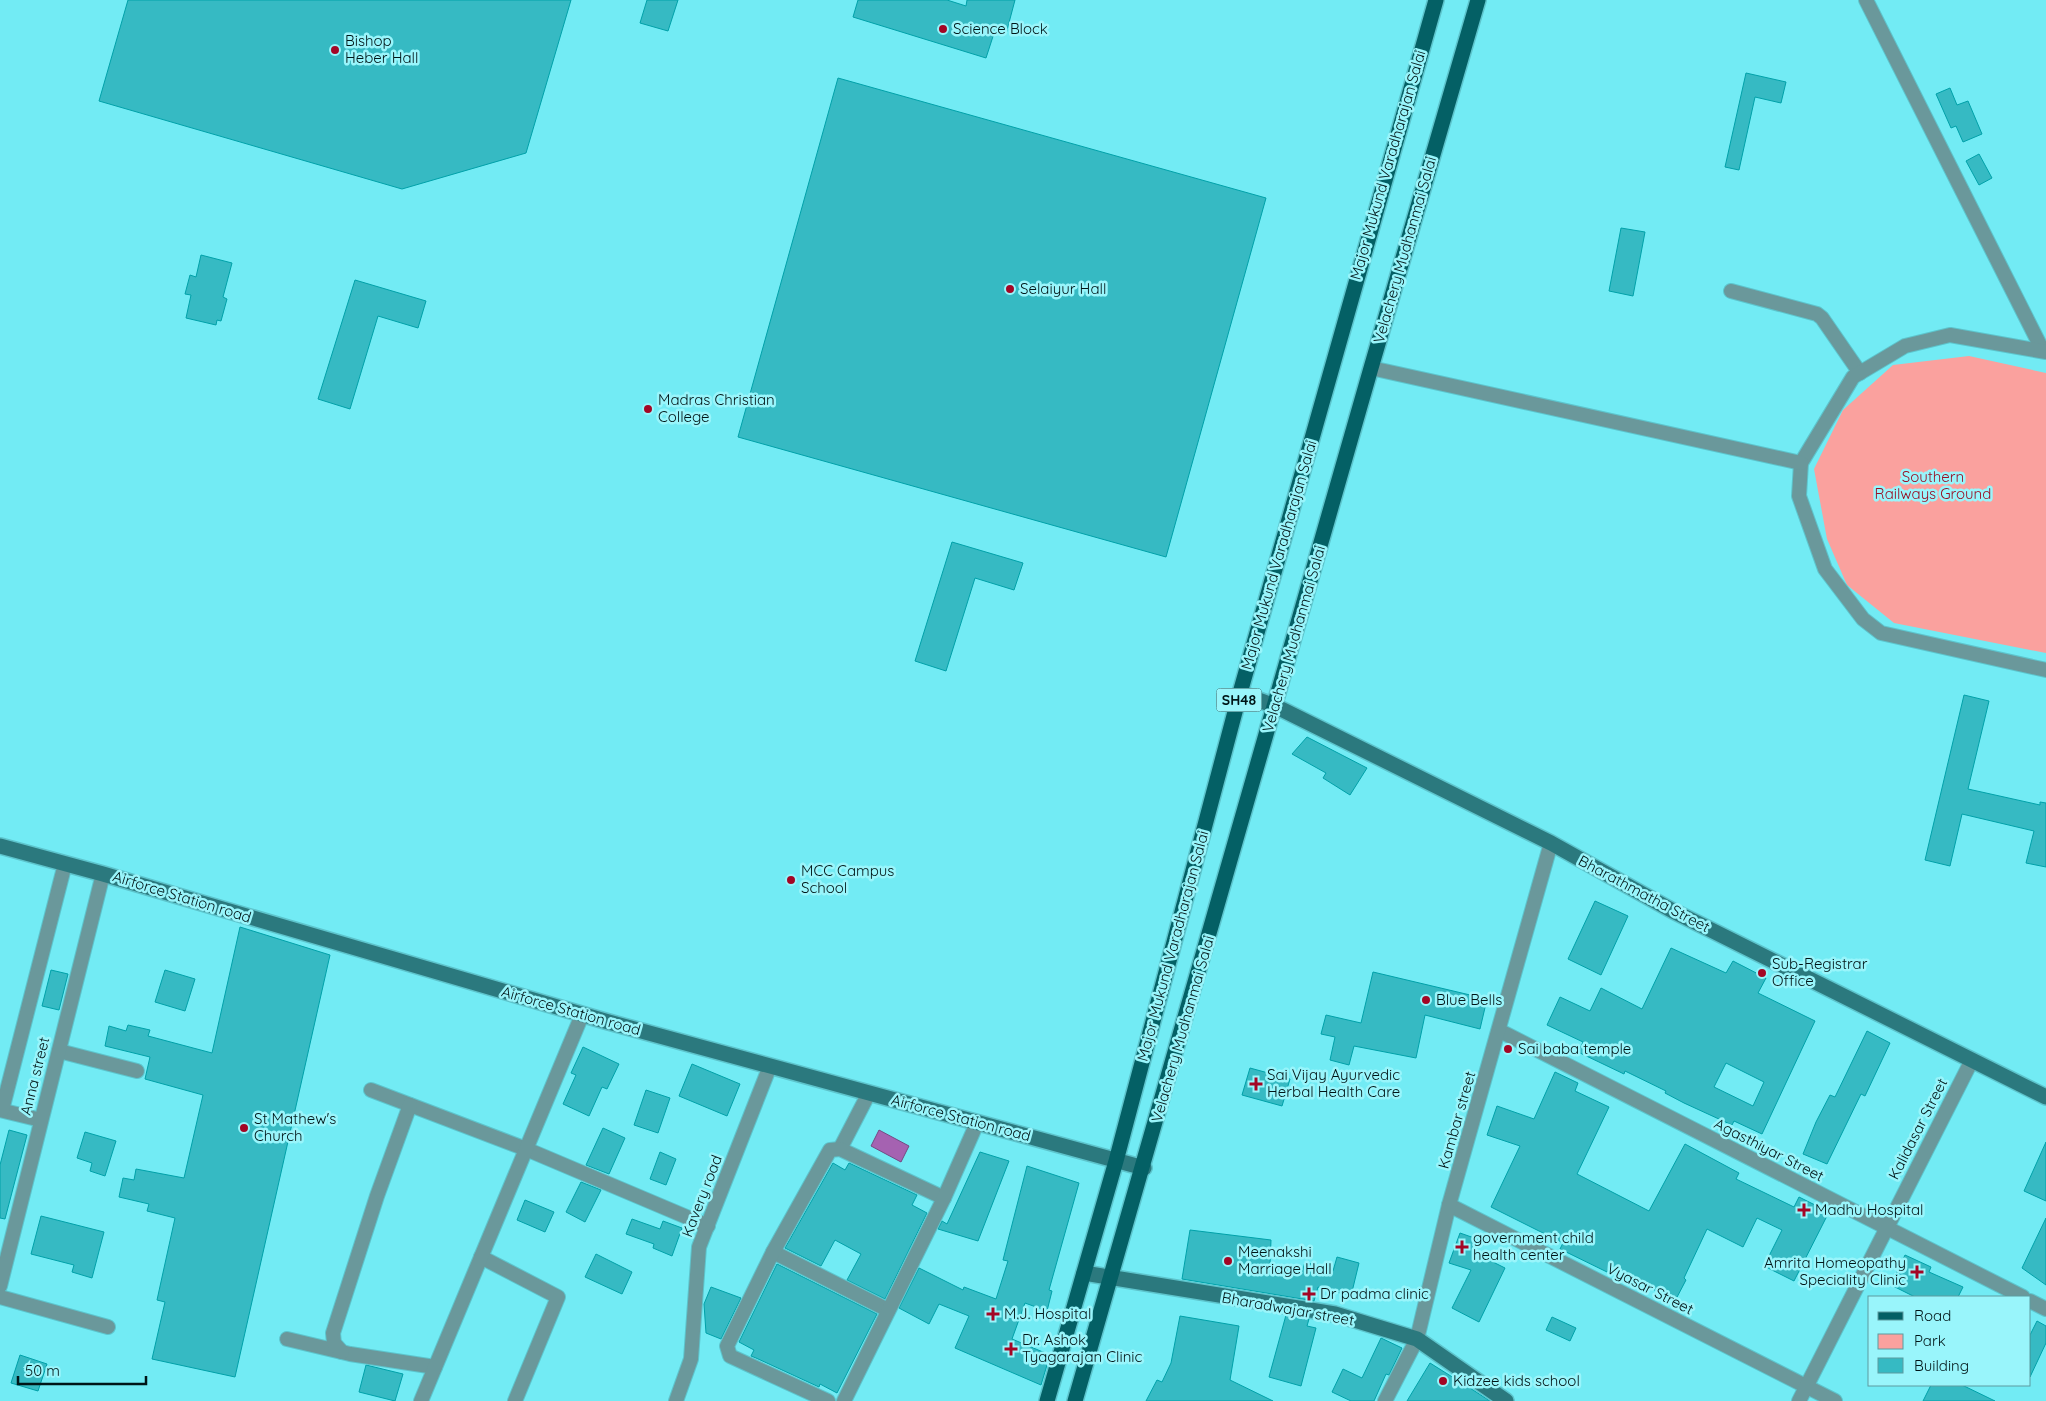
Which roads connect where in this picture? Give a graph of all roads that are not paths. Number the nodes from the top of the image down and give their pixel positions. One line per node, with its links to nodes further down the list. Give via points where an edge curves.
1 (1436, 0): 10 (main road, Major Mukund Varadharajan Salai / SH48)
2 (1478, 0): 6 (main road, Velachery Mudhanmai Salai / SH48)
3 (1866, 0): 5 (street)
4 (1731, 291): 7 (street, via 1816,314)
5 (2045, 351): 7 (street, via 1950,335 1905,346)
6 (1371, 368): 8 (street); 11 (main road, Velachery Mudhanmai Salai / SH48)
7 (1860, 373): 8 (street, via 1854,377)
8 (1802, 463): 9 (street, via 1799,496 1825,569 1863,619 1881,633)
9 (2046, 670)
10 (1240, 693): 11 (street, Bharathmatha Street); 31 (main road, Major Mukund Varadharajan Salai / SH48)
11 (1275, 706): 12 (street, Bharathmatha Street); 32 (main road, Velachery Mudhanmai Salai / SH48)
12 (1551, 843): 17 (street, Kambar street); 19 (street, Bharathmatha Street, via 1673,911)
13 (0, 846): 14 (street, Airforce Station road)
14 (65, 864): 15 (street, Airforce Station road); 26 (street)
15 (103, 874): 16 (street, Airforce Station road); 18 (street, Anna street)
16 (582, 1015): 20 (street, Airforce Station road); 29 (street)
17 (1500, 1031): 34 (street, Kambar street); 36 (street, Agasthiyar Street)
18 (58, 1051): 21 (street); 27 (street, Anna street)
19 (1972, 1060): 24 (street, Bharathmatha Street); 36 (street, Kalidasar Street)
20 (770, 1066): 23 (street, Airforce Station road); 35 (street, Kavery road)
21 (137, 1071)
22 (371, 1090): 25 (street)
23 (869, 1093): 28 (street, Airforce Station road); 30 (street)
24 (2046, 1097)
25 (410, 1105): 29 (street); 50 (street, via 333,1333 334,1343)
26 (1, 1110): 27 (street)
27 (41, 1120): 41 (street, Anna street)
28 (977, 1123): 31 (street, Airforce Station road); 33 (street)
29 (526, 1149): 35 (street); 38 (street)
30 (840, 1149): 33 (street); 37 (street, via 830,1150)
31 (1116, 1160): 32 (street, Airforce Station road); 39 (main road, Major Mukund Varadharajan Salai / SH48)
32 (1144, 1168): 40 (main road, Velachery Mudhanmai Salai / SH48)
33 (944, 1198): 46 (street)
34 (1449, 1205): 49 (street, Kambar street); 52 (street, Vyasar Street)
35 (708, 1226): 55 (street, Kavery road, via 699,1246 691,1360)
36 (1886, 1228): 42 (street, Agasthiyar Street); 52 (street, Kalidasar Street)
37 (773, 1252): 46 (street); 56 (street, via 727,1346 730,1356)
38 (481, 1257): 51 (street); 54 (street, via 558,1297)
39 (1084, 1273): 40 (street, Bharadwajar street); 58 (main road, Major Mukund Varadharajan Salai / SH48)
40 (1111, 1279): 49 (street, Bharadwajar street, via 1335,1314); 59 (main road, SH48)
41 (0, 1286)
42 (2021, 1296)
43 (0, 1298): 47 (street)
44 (2031, 1302): 45 (street)
45 (2046, 1309)
46 (888, 1310): 57 (street)
47 (108, 1327)
48 (288, 1338): 50 (street)
49 (1417, 1339): 60 (street, Kambar street); 61 (street, Bharadwajar street)
50 (342, 1352): 51 (street)
51 (435, 1367): 53 (street)
52 (1806, 1387): 62 (street, Kalidasar Street); 63 (street, Vyasar Street)
53 (421, 1401)
54 (515, 1401)
55 (676, 1401)
56 (828, 1401)
57 (844, 1401)
58 (1047, 1401)
59 (1076, 1401)
60 (1385, 1401)
61 (1506, 1401)
62 (1798, 1401)
63 (1835, 1401)

